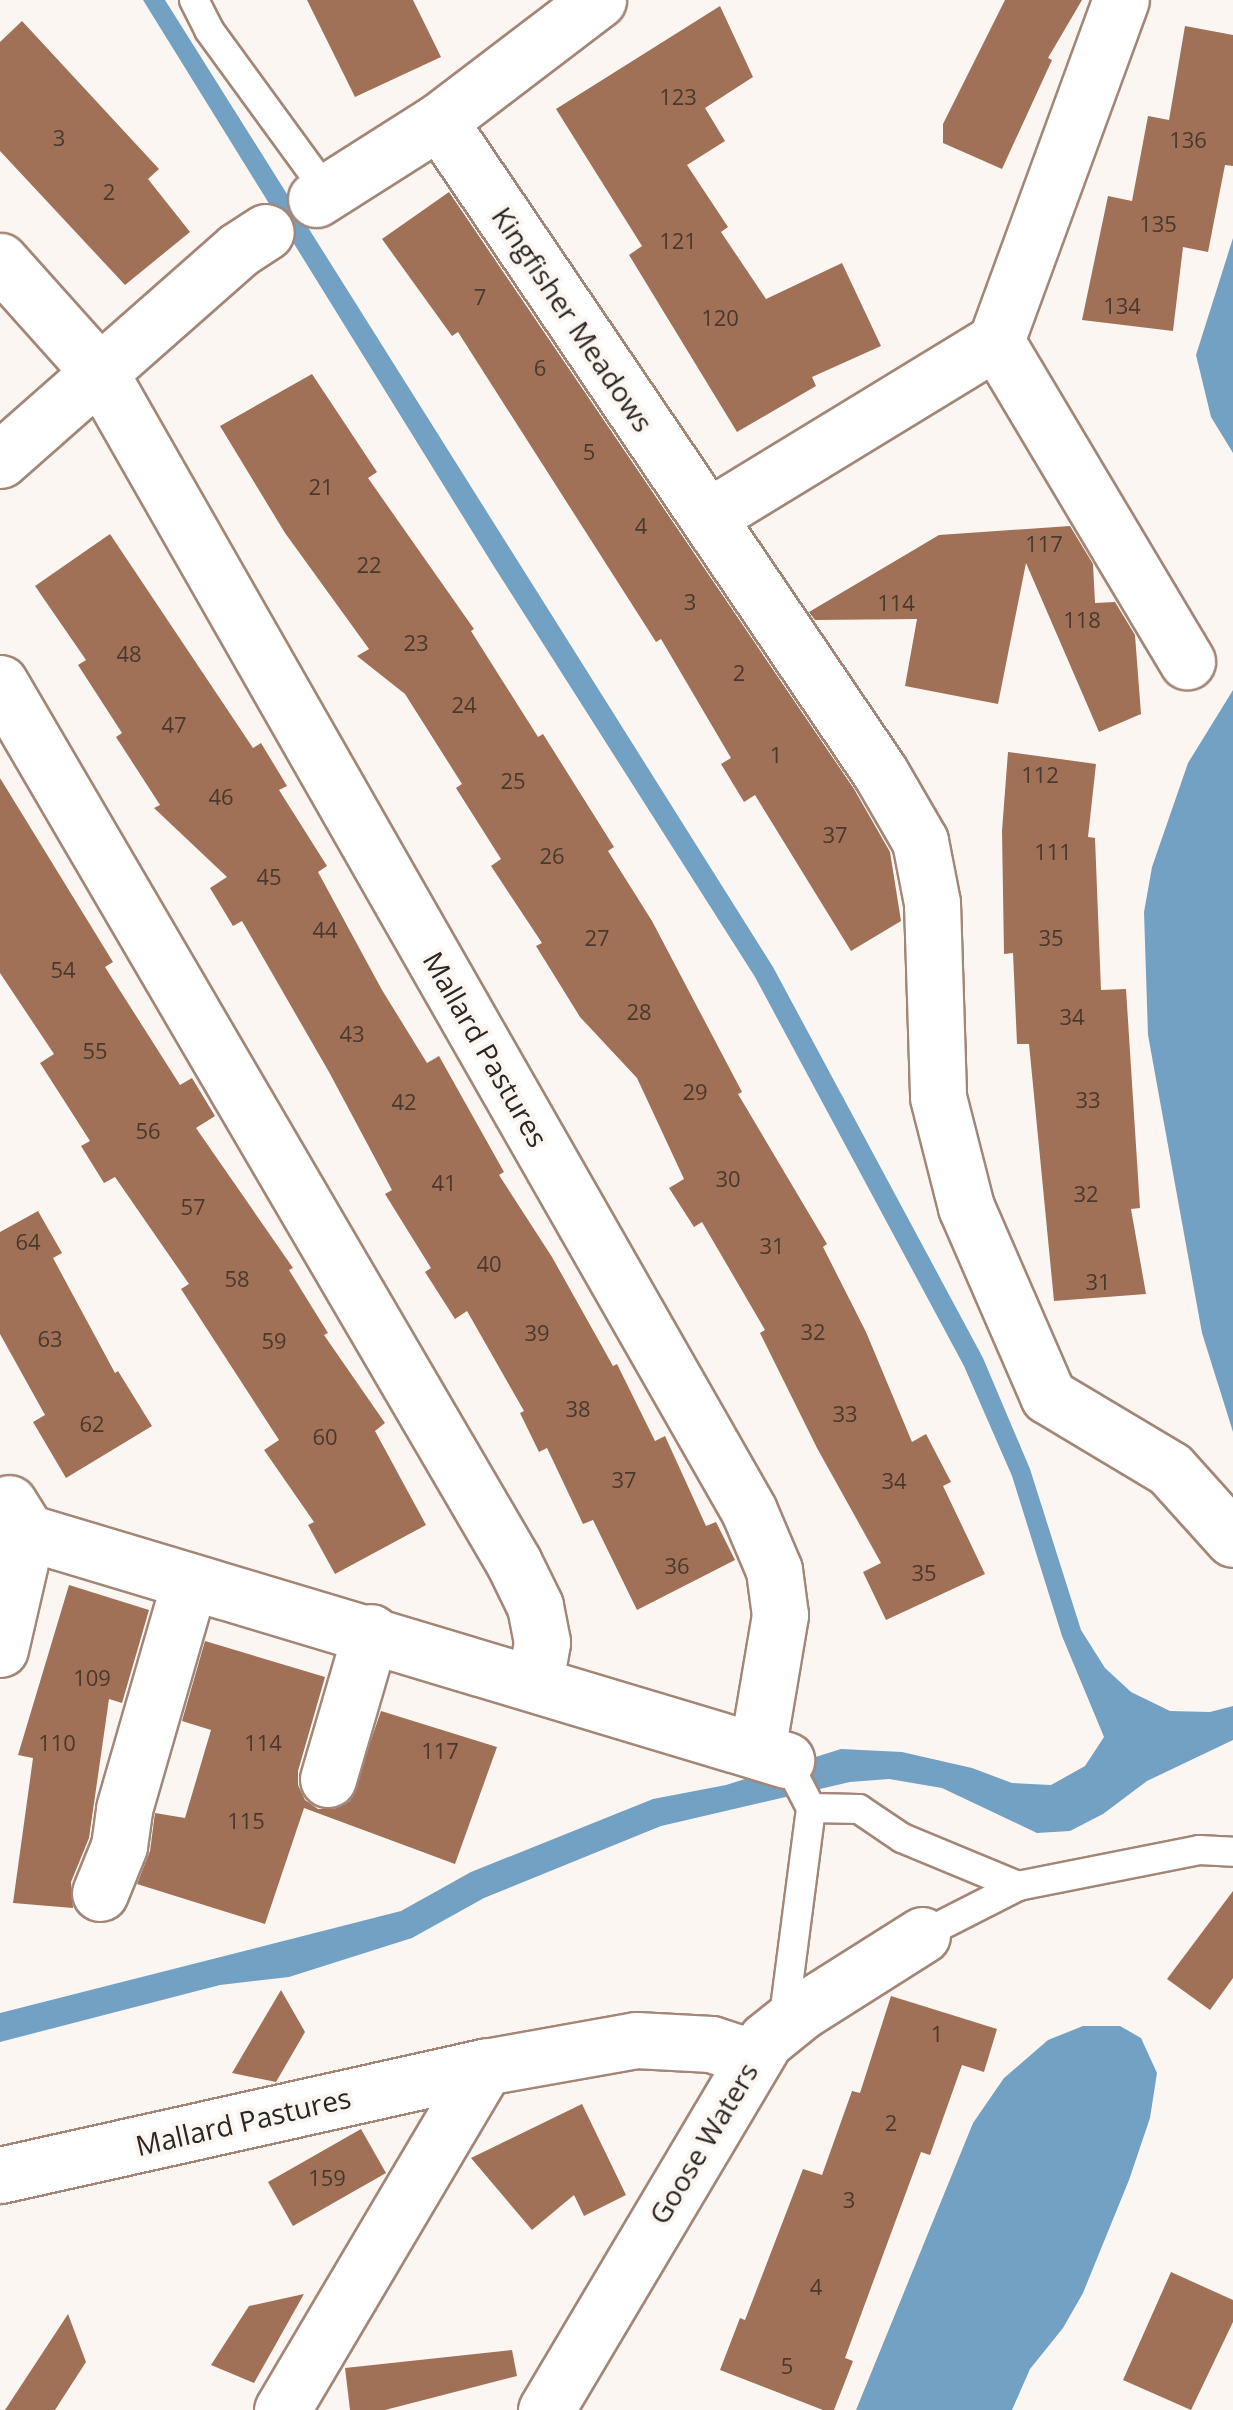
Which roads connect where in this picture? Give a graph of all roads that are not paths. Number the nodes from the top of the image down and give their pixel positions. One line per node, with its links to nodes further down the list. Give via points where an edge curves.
1 (194, 0): 6 (lane)
2 (598, 0): 4 (street)
3 (1121, 0): 8 (street)
4 (547, 18): 5 (street)
5 (439, 122): 6 (street); 11 (street, Kingfisher Meadows)
6 (299, 211): 9 (street, via 238,250)
7 (0, 260): 9 (street, Mallard Pastures)
8 (996, 341): 11 (street); 12 (street)
9 (100, 372): 10 (street); 21 (street, Mallard Pastures, via 749,1512 774,1570)
10 (0, 460)
11 (708, 517): 15 (street, Kingfisher Meadows, via 920,842 932,902 938,1097 966,1208 1048,1396 1170,1469)
12 (1187, 661)
13 (0, 683): 19 (street, via 514,1563 536,1606 542,1642)
14 (9, 1514): 16 (street); 18 (street)
15 (1233, 1539)
16 (190, 1581): 17 (street); 24 (street)
17 (370, 1632): 19 (street); 20 (street)
18 (0, 1649)
19 (536, 1683): 21 (street)
20 (328, 1779)
21 (790, 1780): 23 (lane, via 858,1809 902,1838); 26 (lane, via 788,1952)
22 (1233, 1852): 23 (lane, via 1199,1850)
23 (1018, 1886): 25 (lane)
24 (100, 1893)
25 (922, 1935): 26 (street, Goose Waters)
26 (768, 2042): 27 (street, Mallard Pastures, via 636,2040); 30 (street, Goose Waters)
27 (486, 2067): 28 (street, Mallard Pastures); 29 (street)
28 (0, 2175)
29 (282, 2410)
30 (546, 2410)

